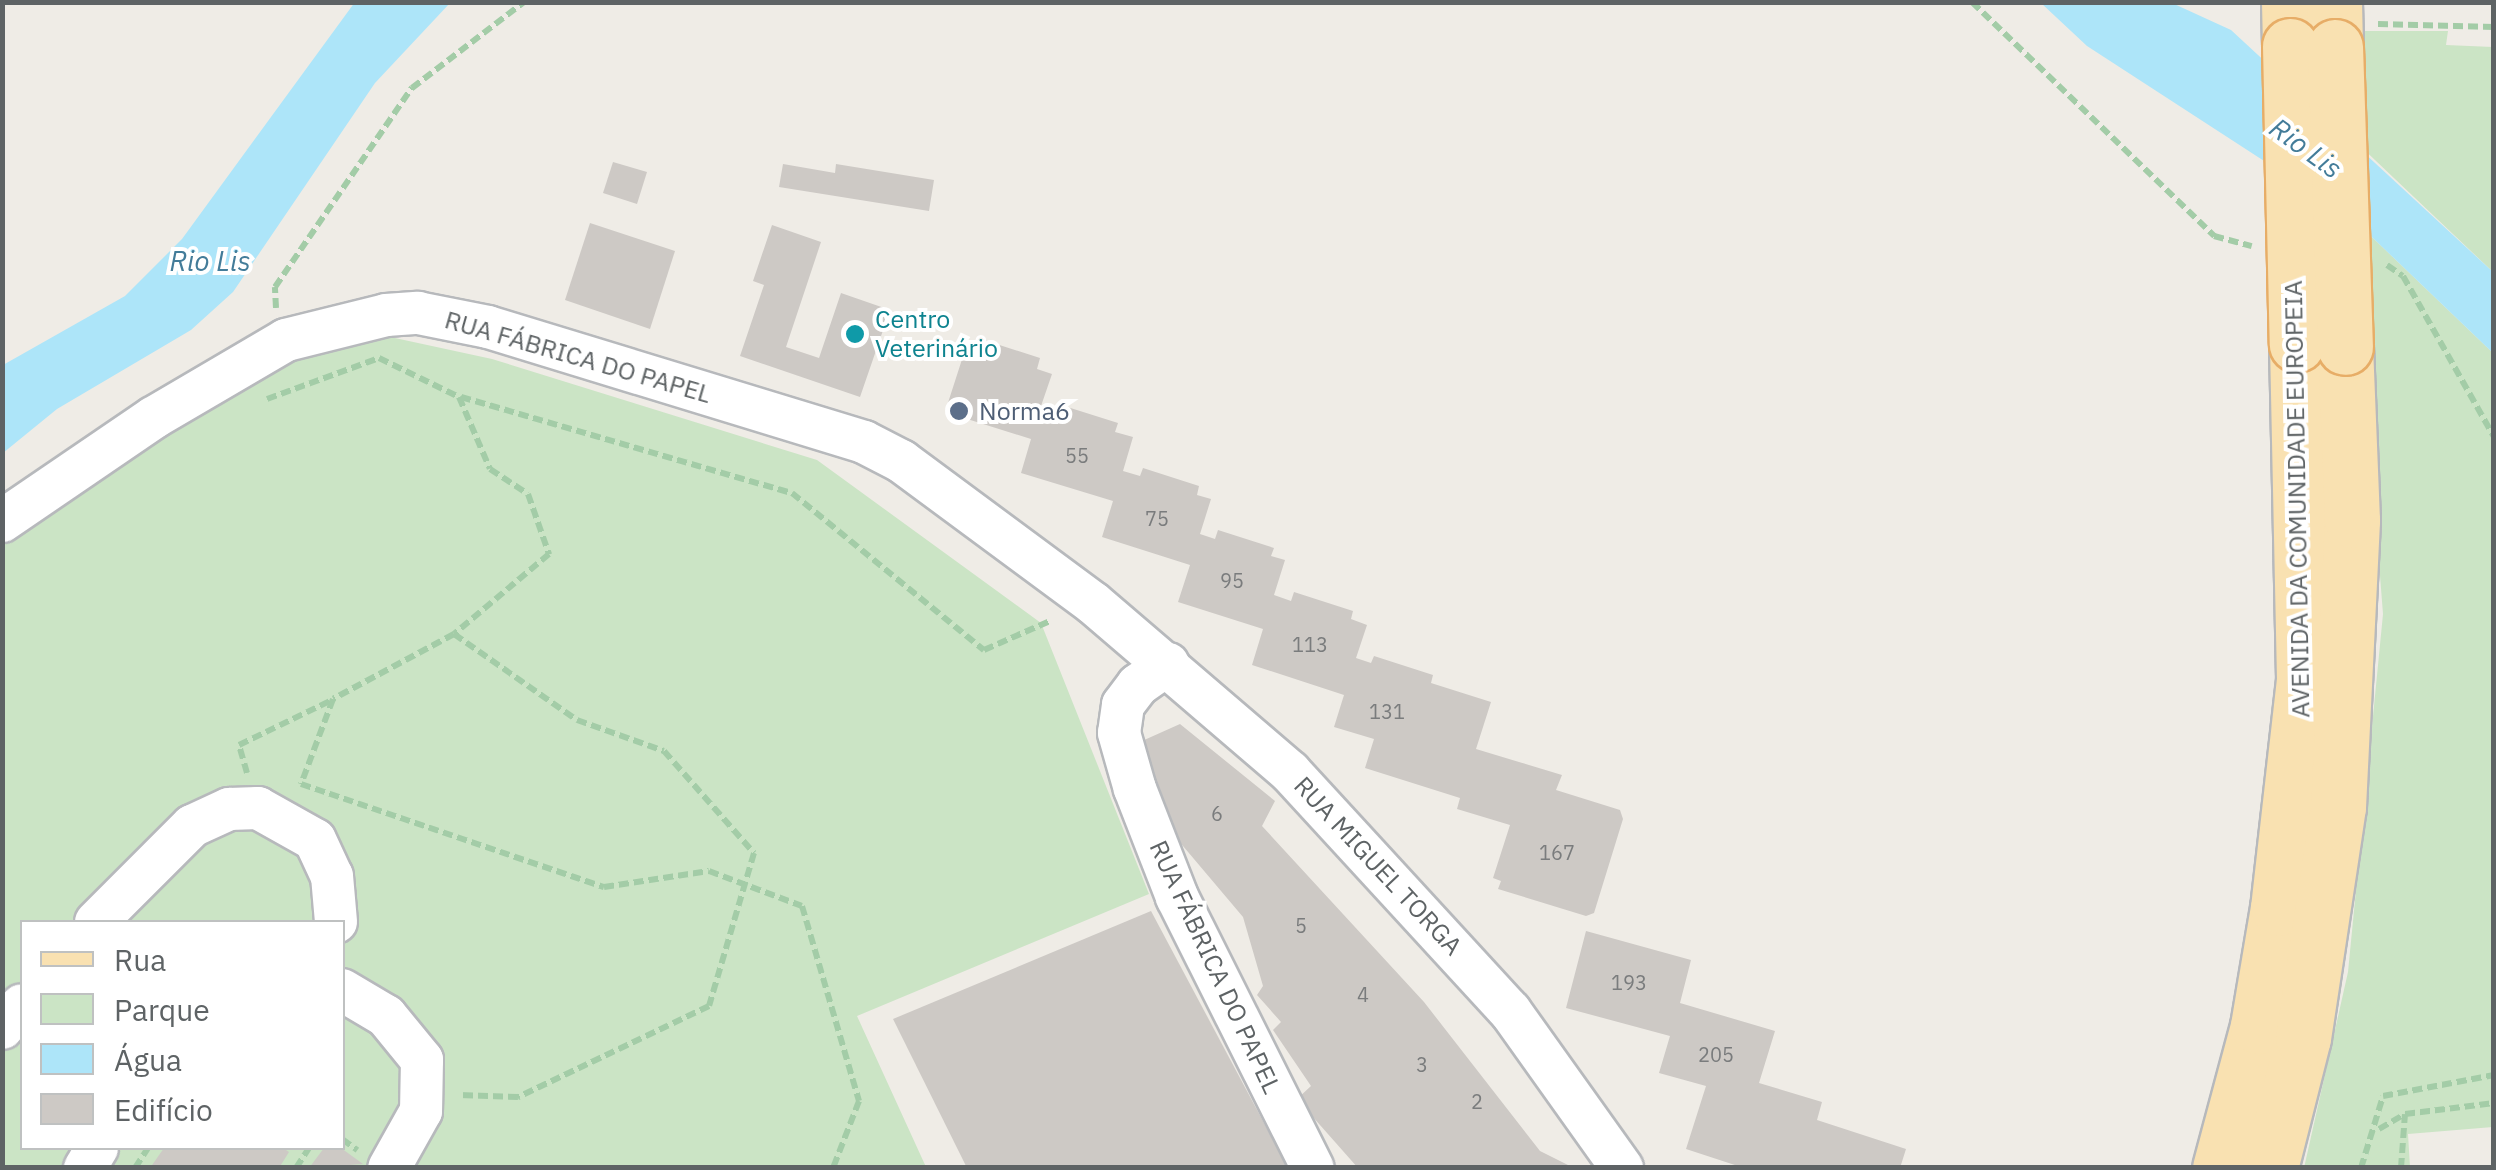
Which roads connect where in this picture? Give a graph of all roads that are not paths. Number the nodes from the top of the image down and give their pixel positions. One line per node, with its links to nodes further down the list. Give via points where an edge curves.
1 (2324, 24): 2 (main road, AVENIDA DA COMUNIDADE EUROPEIA, bridge)
2 (2321, 345): 14 (main road, AVENIDA DA COMUNIDADE EUROPEIA, via 2300,717 2258,1026); 15 (main road, AVENIDA DA COMUNIDADE EUROPEIA, via 2352,520 2338,807 2304,1038)
3 (2, 521): 4 (street, RUA FÁBRICA DO PAPEL, via 153,418 286,340 356,318 418,314 488,327 864,442)
4 (1093, 602): 5 (street, RUA MIGUEL TORGA)
5 (1168, 664): 12 (street, RUA FÁBRICA DO PAPEL, via 1123,705 1119,733 1134,789 1176,897); 13 (street, RUA MIGUEL TORGA, via 1290,772 1376,862 1510,1011)
6 (98, 920): 7 (street, via 192,826 230,809 299,805 332,876)
7 (336, 920)
8 (345, 992): 11 (street, via 386,1016 422,1060 425,1093)
9 (20, 1008): 10 (street)
10 (2, 1028)
11 (390, 1168)
12 (1313, 1168)
13 (1622, 1168)
14 (2220, 1168)
15 (2270, 1168)

